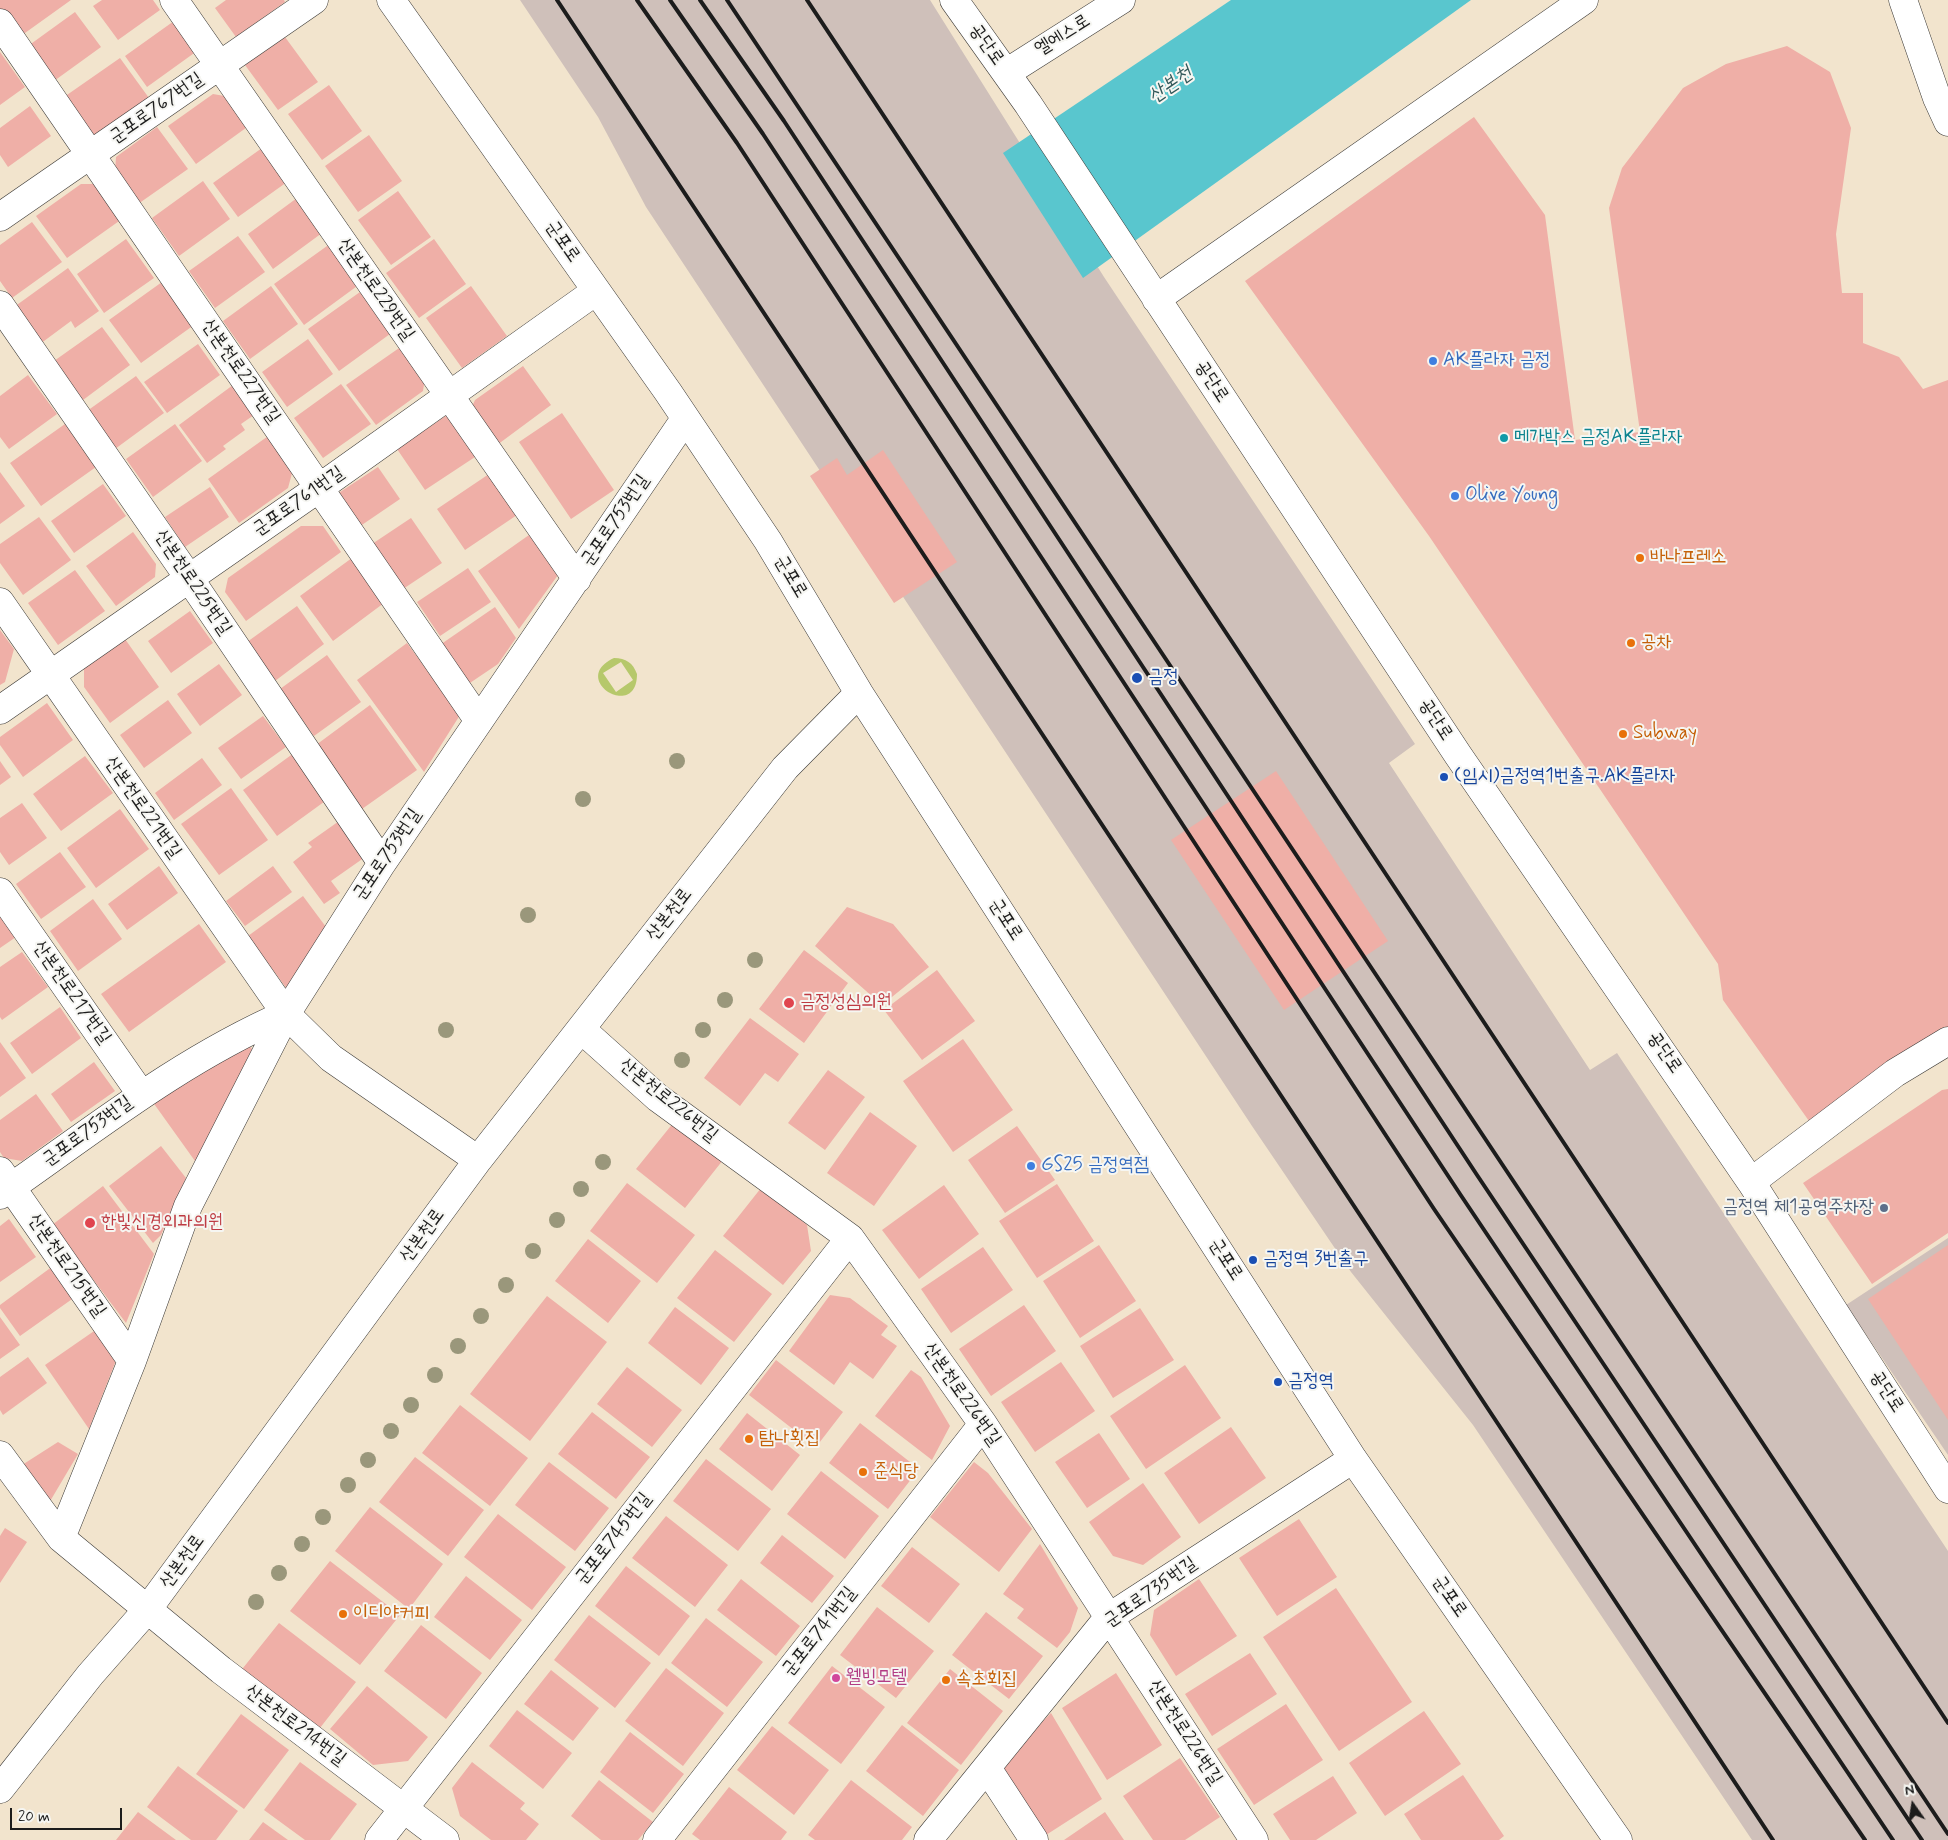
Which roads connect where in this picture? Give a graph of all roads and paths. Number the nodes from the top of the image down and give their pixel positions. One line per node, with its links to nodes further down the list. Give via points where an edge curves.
1 (174, 0): 9 (street, 산본천로229번길)
2 (314, 0): 9 (street, 군포로767번길)
3 (391, 0): 14 (street, 군포로)
4 (954, 0): 10 (street, 공단로)
5 (1121, 0): 10 (street, 엘에스로)
6 (1584, 0): 15 (street)
7 (1903, 0): 11 (street)
8 (0, 23): 12 (street, 산본천로227번길)
9 (219, 66): 12 (street, 군포로767번길); 17 (street, 산본천로229번길)
10 (1006, 73): 15 (street, 공단로)
11 (1948, 122)
12 (90, 155): 13 (street, 군포로767번길); 19 (street, 산본천로227번길)
13 (0, 218)
14 (596, 291): 17 (street, 군포로761번길); 18 (street, 군포로)
15 (1156, 299): 34 (street, 공단로, via 1458,755)
16 (0, 305): 20 (street, 산본천로225번길)
17 (449, 395): 19 (street, 군포로761번길); 21 (street, 산본천로229번길)
18 (686, 419): 21 (street, 군포로753번길); 24 (street, 군포로, via 768,541)
19 (319, 488): 20 (street, 군포로761번길); 26 (street, 산본천로227번길)
20 (189, 578): 23 (street, 군포로761번길); 27 (street, 산본천로225번길)
21 (577, 579): 26 (street, 군포로753번길)
22 (0, 602): 23 (street, 산본천로221번길)
23 (49, 675): 25 (street, 군포로761번길); 29 (street, 산본천로221번길)
24 (858, 693): 30 (street, 산본천로, via 785,768); 40 (street, 군포로)
25 (0, 710)
26 (479, 721): 27 (street, 군포로753번길)
27 (382, 863): 29 (street, 군포로753번길)
28 (0, 892): 32 (street, 산본천로217번길)
29 (286, 1014): 32 (street, 군포로753번길, via 238,1035); 33 (street, 산본천로221번길, via 331,1058); 37 (street, via 188,1206)
30 (581, 1029): 33 (street, 산본천로); 36 (street, 산본천로226번길, via 658,1098)
31 (1948, 1040): 34 (street, via 1895,1073)
32 (141, 1094): 35 (street, 군포로753번길)
33 (478, 1160): 43 (street, 산본천로)
34 (1751, 1182): 41 (street, 공단로)
35 (4, 1185): 37 (street, 산본천로215번길)
36 (850, 1238): 38 (street, 산본천로226번길); 47 (street, 군포로745번길)
37 (132, 1360): 42 (street)
38 (983, 1424): 44 (street, 산본천로226번길); 50 (street, 군포로741번길)
39 (0, 1455): 42 (street, 산본천로214번길)
40 (1354, 1459): 44 (street, 군포로735번길); 54 (street, 군포로)
41 (1948, 1489)
42 (61, 1538): 43 (street, 산본천로214번길)
43 (147, 1610): 46 (street, 산본천로); 47 (street, 산본천로214번길)
44 (1108, 1618): 45 (street, 군포로735번길); 53 (street, 산본천로226번길)
45 (987, 1768): 51 (street, 군포로735번길); 52 (street)
46 (1, 1784)
47 (404, 1808): 48 (street, 군포로745번길); 49 (street, 산본천로214번길)
48 (379, 1840)
49 (445, 1840)
50 (657, 1840)
51 (928, 1840)
52 (1034, 1840)
53 (1254, 1840)
54 (1618, 1840)

